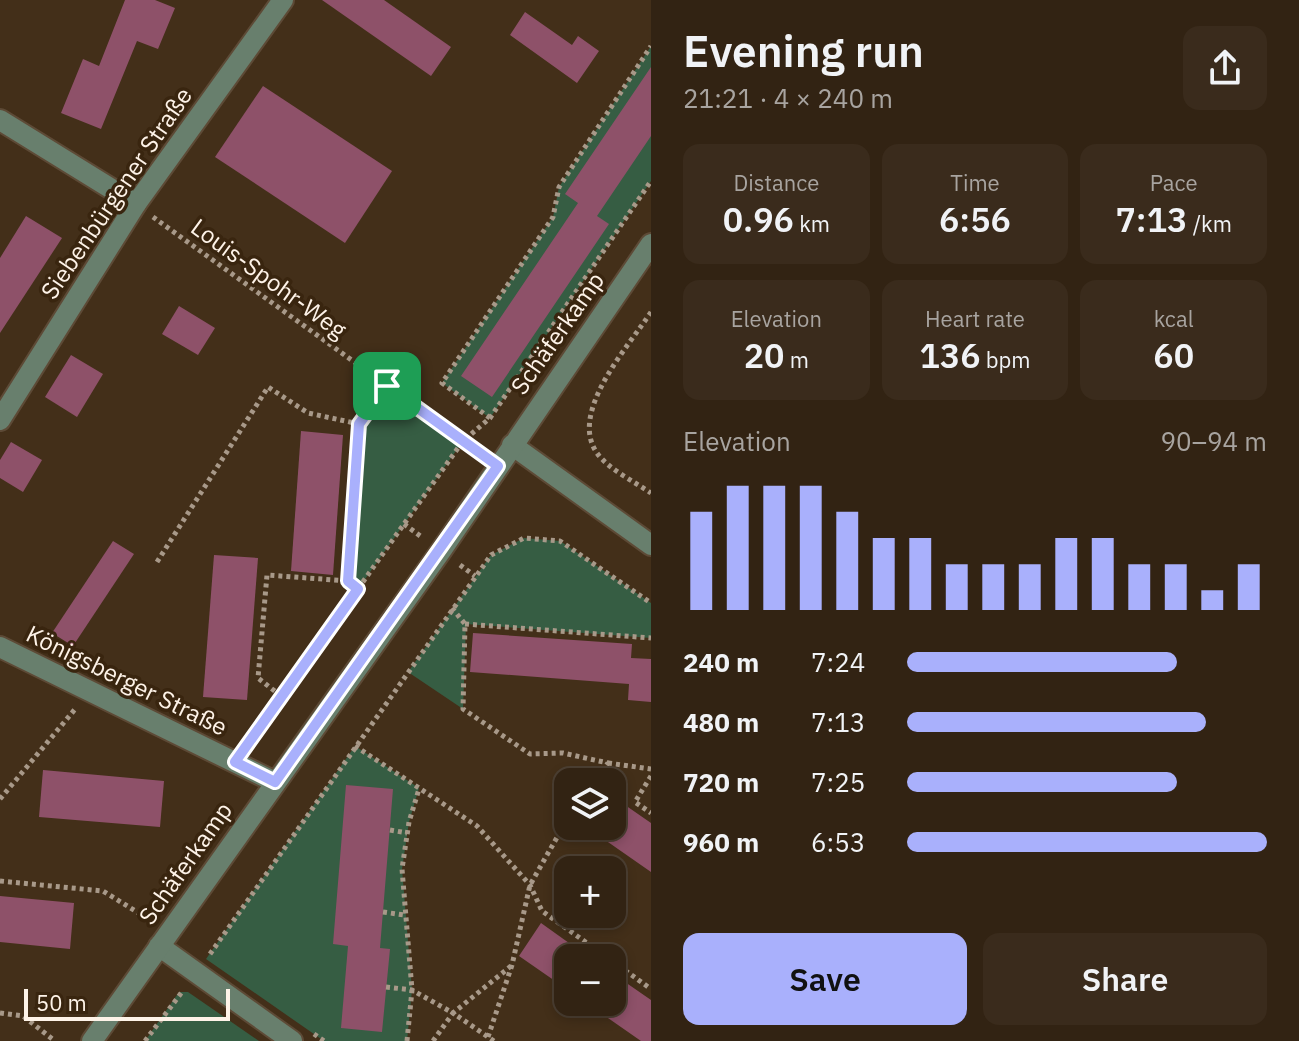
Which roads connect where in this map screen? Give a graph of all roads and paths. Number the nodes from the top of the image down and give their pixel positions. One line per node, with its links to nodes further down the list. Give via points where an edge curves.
1 (283, 0): 5 (street, Siebenbürgener Straße)
2 (651, 46): 9 (path, via 559,187 553,217 442,383)
3 (0, 120): 5 (street)
4 (651, 181): 9 (path)
5 (136, 204): 8 (path, Louis-Spohr-Weg); 10 (street, Siebenbürgener Straße)
6 (651, 244): 13 (street, Schäferkamp)
7 (651, 312): 15 (path, via 593,400 589,438 598,455)
8 (387, 386): 11 (path); 12 (path, Louis-Spohr-Weg)
9 (490, 418): 12 (path)
10 (0, 420)
11 (359, 424): 17 (path, via 308,413 268,387); 18 (path)
12 (463, 441): 14 (path, Louis-Spohr-Weg); 19 (path)
13 (512, 445): 14 (street, Schäferkamp); 16 (street)
14 (498, 466): 33 (street, Schäferkamp)
15 (651, 493)
16 (651, 545)
17 (157, 562)
18 (348, 581): 19 (path); 26 (path, via 267,575 258,678)
19 (358, 589): 26 (path)
20 (651, 603): 21 (path, via 560,541 524,538 491,555)
21 (452, 608): 22 (path); 27 (path)
22 (465, 624): 23 (path); 29 (path, via 463,709 530,754 563,753)
23 (651, 638)
24 (0, 647): 25 (street, Königsberger Straße)
25 (89, 690): 28 (street, Königsberger Straße); 35 (path)
26 (281, 696): 28 (path)
27 (355, 746): 34 (path); 50 (path)
28 (235, 762): 33 (street, Königsberger Straße)
29 (608, 763): 30 (path); 31 (path)
30 (604, 768)
31 (651, 769)
32 (651, 776): 36 (path)
33 (275, 782): 47 (street, Schäferkamp)
34 (419, 788): 40 (path); 43 (path, via 477,826)
35 (0, 799)
36 (638, 804): 37 (path); 38 (path)
37 (633, 810)
38 (651, 813)
39 (390, 830): 40 (path)
40 (407, 833): 45 (path)
41 (556, 840): 43 (path)
42 (0, 881): 47 (path, via 103,891)
43 (530, 885): 46 (path, via 542,911); 51 (path)
44 (383, 912): 45 (path)
45 (404, 915): 55 (path)
46 (580, 938): 48 (path); 49 (path)
47 (164, 939): 63 (street, Schäferkamp); 65 (street)
48 (576, 944)
49 (588, 944)
50 (206, 959)
51 (512, 965): 59 (path); 61 (path)
52 (626, 971): 54 (path)
53 (386, 987): 55 (path)
54 (648, 987): 57 (path)
55 (412, 990): 59 (path); 67 (path)
56 (188, 992): 64 (path, via 179,992)
57 (640, 992)
58 (0, 1013): 62 (path, via 23,1016)
59 (453, 1013): 61 (path); 68 (path)
60 (311, 1032): 66 (path)
61 (488, 1037): 69 (path)
62 (55, 1041)
63 (92, 1041)
64 (145, 1041)
65 (292, 1041)
66 (324, 1041)
67 (407, 1041)
68 (433, 1041)
69 (494, 1041)

